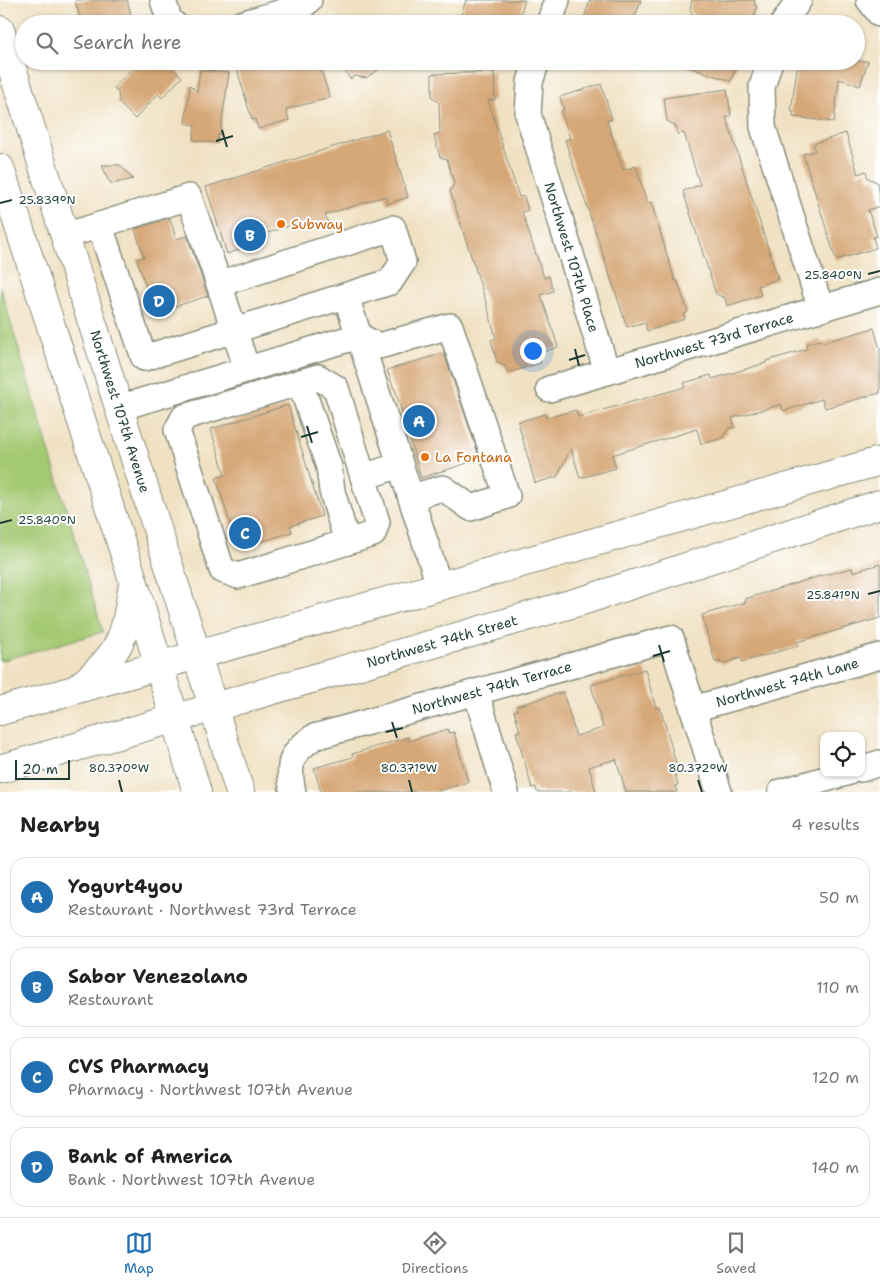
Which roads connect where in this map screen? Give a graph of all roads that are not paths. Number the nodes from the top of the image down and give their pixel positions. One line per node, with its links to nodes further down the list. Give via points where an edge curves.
1 (163, 0): 7 (street)
2 (309, 0): 8 (street, via 303,6)
3 (557, 0): 9 (street)
4 (799, 0): 10 (street)
5 (869, 0): 6 (street)
6 (880, 14)
7 (168, 15)
8 (272, 15)
9 (552, 15)
10 (789, 15)
11 (0, 30): 16 (main road, Northwest 107th Avenue)
12 (534, 70): 24 (street, Northwest 107th Place, via 528,114)
13 (767, 70): 20 (street, via 762,87 763,127)
14 (0, 168): 38 (main road)
15 (100, 226): 16 (street); 17 (street, via 189,197); 21 (street, via 144,358)
16 (65, 236): 29 (main road, Northwest 107th Avenue)
17 (219, 284): 19 (street, via 392,228 403,262 390,282); 21 (street)
18 (880, 291): 20 (street, Northwest 73rd Terrace)
19 (346, 296): 21 (street); 22 (street)
20 (822, 309): 24 (street, Northwest 73rd Terrace)
21 (235, 331): 23 (street)
22 (358, 336): 23 (street); 31 (street); 34 (street, via 380,346 450,326 507,496 471,508 443,488)
23 (247, 369): 25 (street)
24 (607, 372): 27 (street, Northwest 73rd Terrace)
25 (214, 379): 28 (street); 29 (street)
26 (294, 384): 28 (street); 32 (street, via 318,377 336,388); 37 (street, via 306,441 332,491)
27 (549, 389)
28 (223, 406): 37 (street, via 184,417 177,430 222,570 238,576)
29 (119, 408): 40 (main road, Northwest 107th Avenue)
30 (880, 461): 39 (main road)
31 (400, 465): 32 (street); 34 (street)
32 (363, 477): 37 (street, via 377,522 373,534)
33 (880, 486): 36 (main road, via 808,509 787,520)
34 (411, 496): 39 (street)
35 (880, 504): 36 (main road, Northwest 74th Street)
36 (774, 538): 45 (main road, Northwest 74th Street, via 588,599)
37 (347, 542)
38 (133, 580): 42 (main road); 43 (main road, via 121,641 112,657)
39 (439, 585): 40 (main road)
40 (197, 655): 42 (main road); 45 (main road, Northwest 107th Avenue)
41 (880, 656): 46 (street, Northwest 74th Lane)
42 (159, 666): 43 (main road); 48 (main road)
43 (75, 690): 47 (main road)
44 (476, 692): 46 (street, Northwest 74th Terrace, via 671,638); 55 (street, Northwest 74th Terrace, via 314,737 299,747 292,759 289,774); 56 (street)
45 (214, 708): 48 (main road, Northwest 74th Street); 54 (main road, Northwest 107th Avenue)
46 (693, 709): 57 (street)
47 (0, 711)
48 (175, 718): 51 (main road, Northwest 74th Street); 53 (main road)
49 (880, 763): 50 (street)
50 (865, 768)
51 (0, 769)
52 (832, 777): 58 (street)
53 (198, 792)
54 (240, 792)
55 (293, 792)
56 (506, 792)
57 (718, 792)
58 (781, 792)

